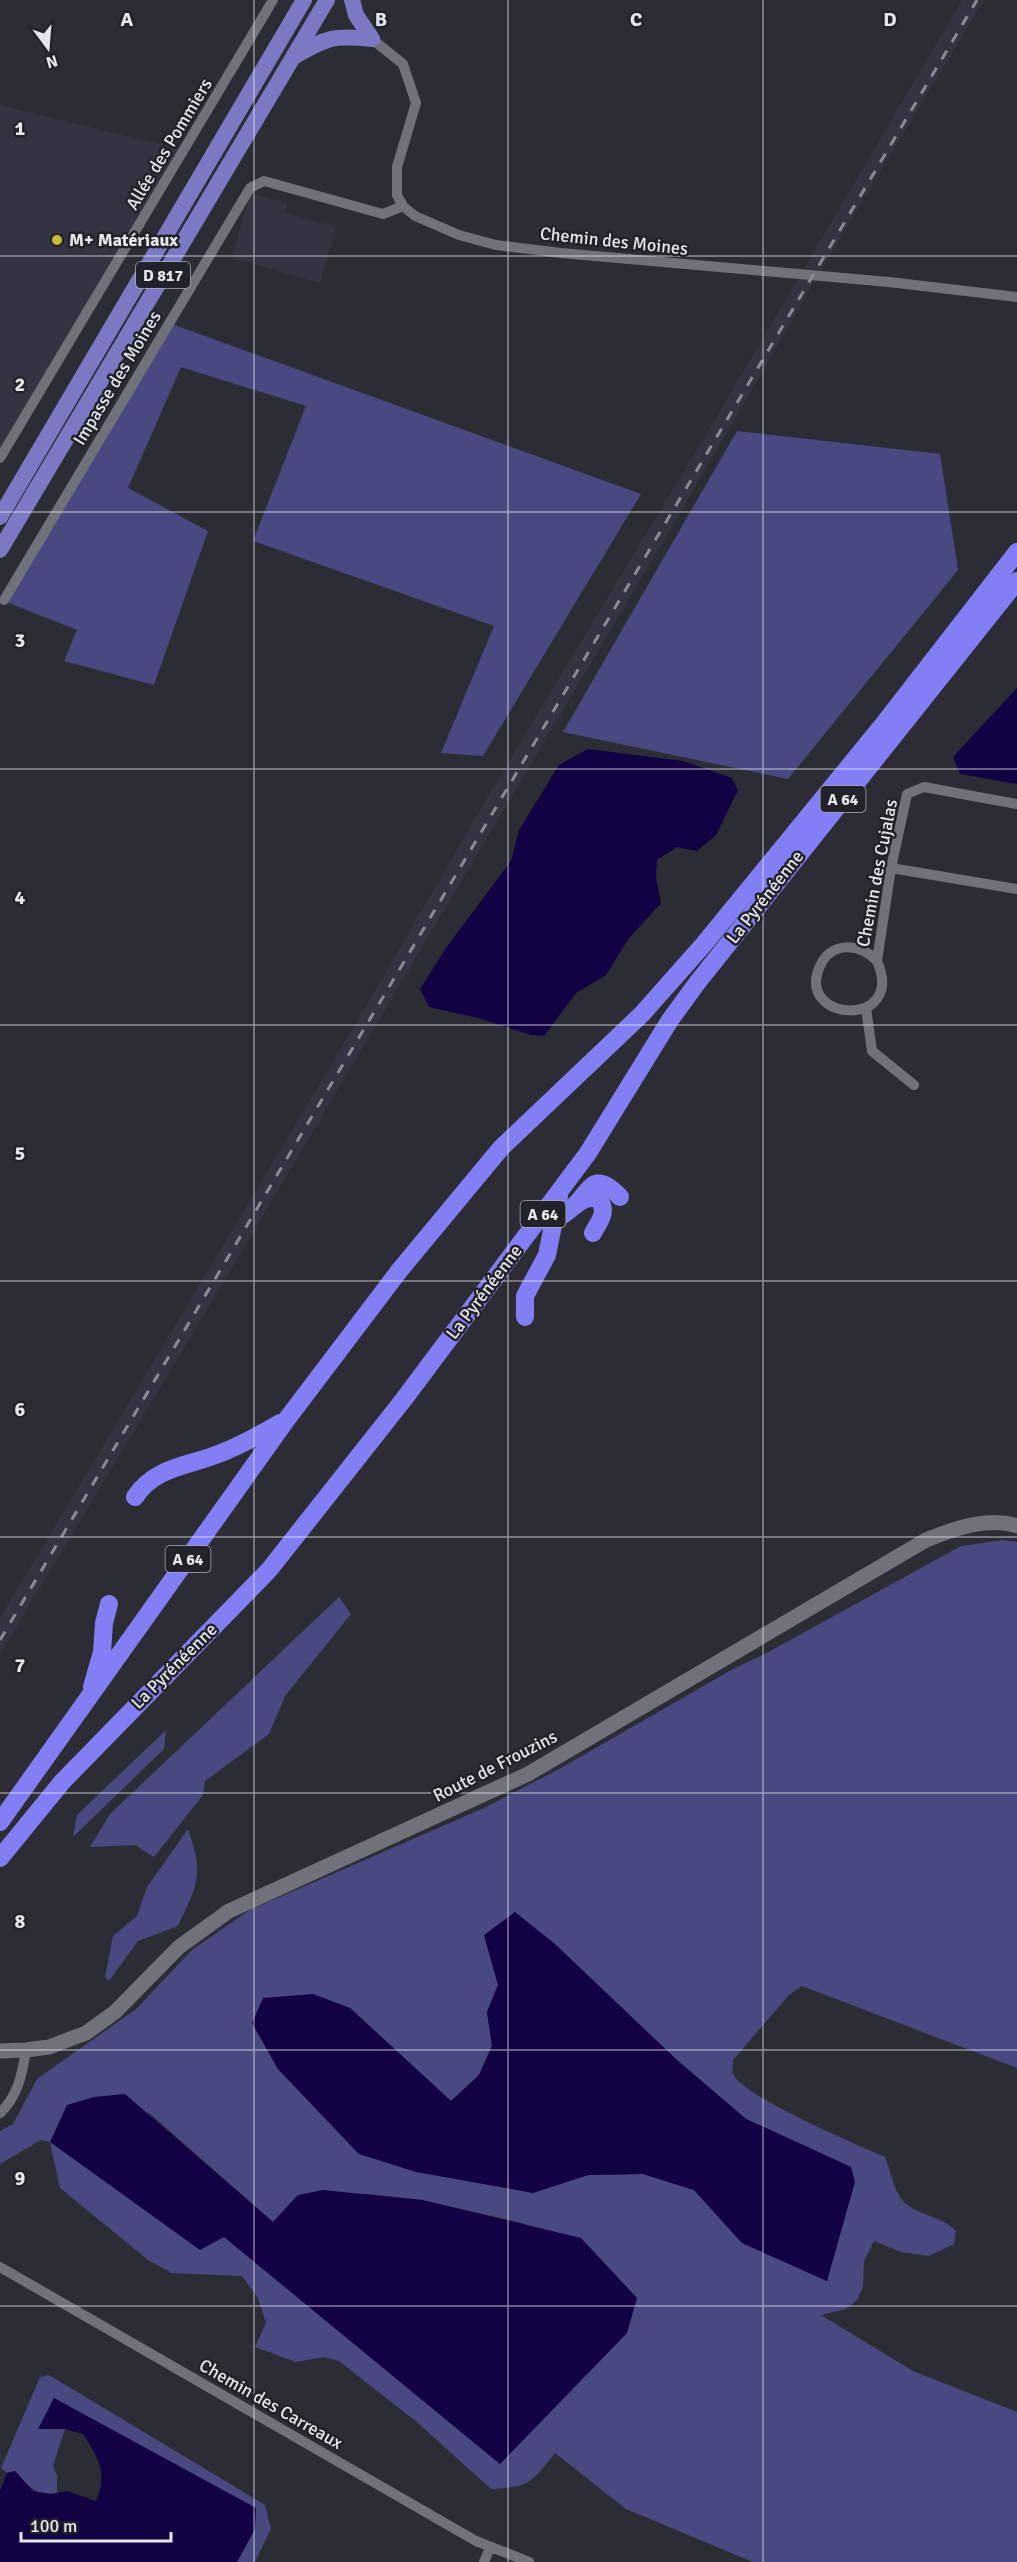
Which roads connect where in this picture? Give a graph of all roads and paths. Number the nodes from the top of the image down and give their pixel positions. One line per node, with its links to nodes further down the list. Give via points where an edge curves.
1 (273, 0): 9 (street, Allée des Pommiers)
2 (304, 0): 10 (main road, D 817)
3 (327, 0): 6 (main road, D 817)
4 (352, 0): 5 (main road, via 356,15)
5 (372, 39): 6 (main road, via 342,35 324,39); 7 (street, via 404,64 416,103 398,167 397,195)
6 (292, 58): 11 (main road, D 817)
7 (403, 206): 8 (street, Chemin des Moines, via 415,216 459,235 496,245); 14 (street, Impasse des Moines, via 383,214 264,181 250,188)
8 (1017, 297)
9 (0, 458)
10 (0, 517)
11 (0, 550)
12 (1017, 552): 29 (highway, La Pyrénéenne / A 64, via 882,726 704,944 642,1014 501,1148 399,1270)
13 (1017, 581): 21 (highway, La Pyrénéenne / A 64, via 697,983)
14 (4, 600)
15 (1017, 804): 16 (street, Chemin des Cujalas, via 924,787 907,794)
16 (891, 868): 17 (street); 18 (street, Chemin des Cujalas)
17 (1017, 889)
18 (877, 961): 19 (street, Chemin des Cujalas, via 882,983 875,1000); 19 (street, Chemin des Cujalas, via 862,949 838,948 822,961 818,971 819,992 830,1006 848,1012)
19 (866, 1008): 20 (street, via 872,1051)
20 (914, 1084)
21 (560, 1190): 24 (highway); 26 (highway, La Pyrénéenne / A 64)
22 (620, 1197): 23 (highway, via 606,1185 596,1184 586,1189)
23 (574, 1206): 24 (highway); 25 (highway, via 589,1197 601,1204 602,1216); 27 (highway)
24 (554, 1221): 26 (highway); 27 (highway)
25 (593, 1233)
26 (519, 1246): 35 (highway, La Pyrénéenne / A 64, via 269,1570 62,1782)
27 (548, 1255): 28 (highway, via 525,1296)
28 (525, 1317)
29 (287, 1419): 30 (highway, via 236,1447 160,1473 149,1479); 33 (highway, La Pyrénéenne / A 64)
30 (135, 1497)
31 (1017, 1526): 36 (main road, Route de Frouzins, via 969,1525 926,1540 528,1774 229,1911 169,1955 124,2004 97,2026 62,2043)
32 (109, 1604): 33 (highway, via 102,1652)
33 (88, 1700): 34 (highway, La Pyrénéenne / A 64)
34 (0, 1822)
35 (0, 1858)
36 (26, 2050): 37 (main road, Route de Frouzins); 38 (street, via 20,2083)
37 (0, 2051)
38 (0, 2113)
39 (0, 2267): 40 (street, Chemin des Carreaux)
40 (490, 2548): 41 (street); 42 (street, Chemin des Carreaux)
41 (484, 2562)
42 (529, 2562)

